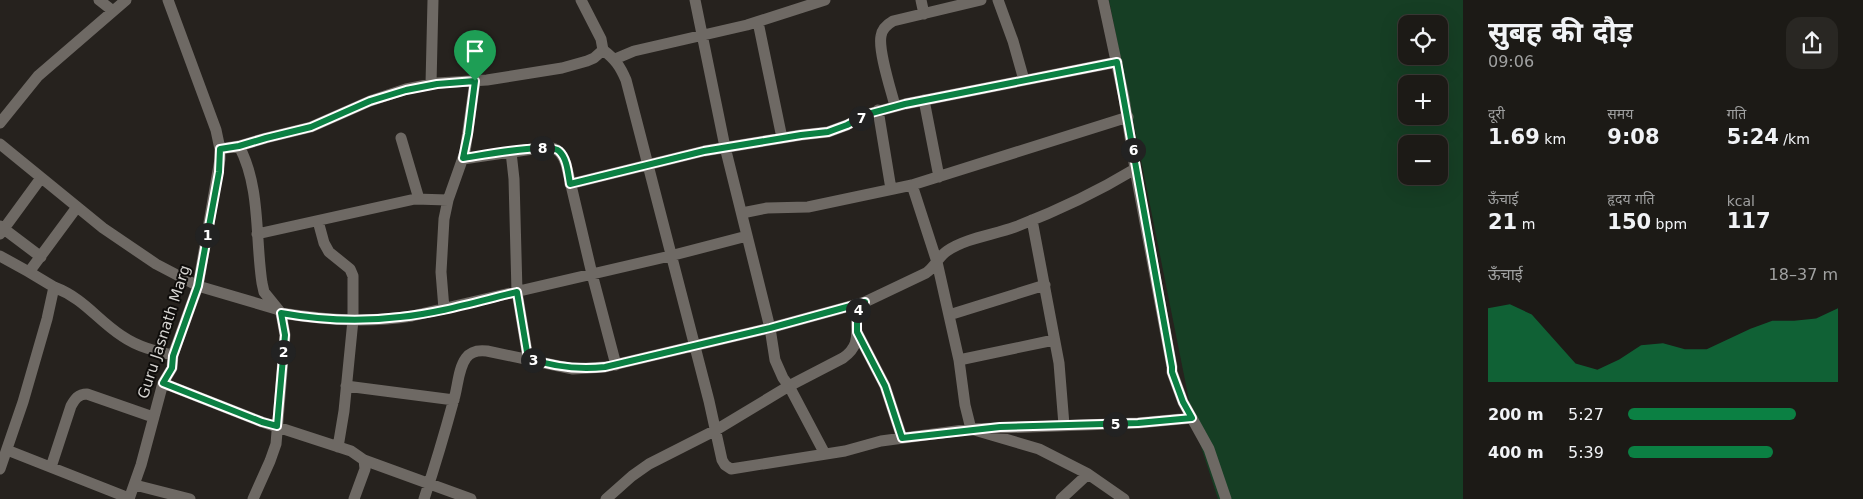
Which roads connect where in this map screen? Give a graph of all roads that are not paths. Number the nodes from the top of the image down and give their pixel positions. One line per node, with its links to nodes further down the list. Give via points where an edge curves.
1 (99, 0): 12 (street)
2 (126, 0): 12 (street)
3 (168, 0): 32 (street, Guru Jasnath Marg, via 204,94)
4 (433, 0): 21 (street)
5 (580, 0): 16 (street, via 598,33)
6 (695, 0): 15 (street)
7 (825, 0): 14 (street)
8 (921, 0): 13 (street)
9 (981, 0): 13 (street)
10 (998, 0): 19 (street)
11 (1104, 0): 18 (street)
12 (113, 11): 26 (street, via 38,76)
13 (924, 14): 23 (street, via 888,24 883,29 882,49)
14 (758, 22): 15 (street); 28 (street)
15 (702, 36): 17 (street, via 634,51); 31 (street)
16 (603, 50): 17 (street); 20 (street, via 587,62 568,67)
17 (615, 59): 35 (street, via 626,80)
18 (1117, 62): 19 (street); 25 (street)
19 (1024, 80): 22 (street)
20 (475, 81): 21 (street); 34 (street)
21 (431, 84): 30 (street, via 370,101 311,127)
22 (924, 100): 23 (street); 37 (street)
23 (895, 106): 24 (street)
24 (878, 110): 28 (street, via 828,132); 41 (street)
25 (1128, 117): 36 (street); 37 (street)
26 (0, 123)
27 (401, 138): 42 (street)
28 (782, 138): 31 (street)
29 (0, 144): 38 (street)
30 (239, 146): 32 (street); 49 (street, via 249,166 254,190)
31 (725, 147): 35 (street); 45 (street)
32 (220, 149): 58 (street, Guru Jasnath Marg, via 219,172)
33 (511, 152): 34 (street); 39 (street, via 554,147 563,157); 60 (street)
34 (463, 158): 43 (street)
35 (647, 166): 39 (street); 52 (street)
36 (1135, 169): 46 (street, via 1109,185); 79 (street, via 1172,372)
37 (939, 177): 40 (street)
38 (41, 178): 44 (street); 48 (street)
39 (570, 184): 56 (street)
40 (912, 185): 41 (street); 54 (street)
41 (891, 190): 45 (street, via 808,207 766,208)
42 (419, 198): 43 (street); 47 (street)
43 (448, 200): 62 (street, via 442,239)
44 (77, 207): 53 (street); 58 (street, via 140,255)
45 (742, 213): 50 (street)
46 (1032, 220): 54 (street, via 958,245); 57 (street)
47 (318, 221): 49 (street); 65 (street, via 329,252 350,269 353,276)
48 (1, 230): 53 (street)
49 (257, 234): 63 (street, via 264,292)
50 (747, 236): 52 (street); 66 (street)
51 (0, 256): 55 (street)
52 (670, 256): 56 (street); 69 (street)
53 (40, 257): 55 (street)
54 (938, 262): 61 (street, via 926,273); 64 (street)
55 (29, 272): 59 (street)
56 (592, 274): 60 (street); 73 (street)
57 (1045, 285): 64 (street); 68 (street)
58 (198, 286): 63 (street); 70 (street, Guru Jasnath Marg)
59 (54, 287): 70 (street, via 80,300 129,340); 86 (street)
60 (517, 292): 62 (street); 71 (street)
61 (865, 302): 66 (street); 67 (street, via 857,312)
62 (444, 309): 65 (street, via 401,317)
63 (279, 311): 65 (street, via 319,319); 81 (street, via 285,335)
64 (949, 315): 72 (street)
65 (353, 320): 75 (street)
66 (770, 328): 69 (street); 76 (street, via 775,360)
67 (857, 332): 76 (street, via 851,353); 84 (street, via 885,386)
68 (1054, 340): 72 (street); 80 (street)
69 (694, 345): 73 (street); 83 (street)
70 (173, 356): 74 (street, Guru Jasnath Marg, via 172,368)
71 (528, 358): 73 (street, via 573,369); 77 (street, via 478,350 469,354)
72 (959, 360): 82 (street)
73 (616, 365)
74 (163, 383): 78 (street, Guru Jasnath Marg); 81 (street)
75 (346, 386): 77 (street); 85 (street)
76 (789, 386): 83 (street); 87 (street)
77 (454, 400): 92 (street)
78 (153, 416): 89 (street, via 82,394 71,406); 93 (street, Guru Jasnath Marg)
79 (1192, 418): 80 (street); 103 (street, via 1209,450)
80 (1064, 425): 82 (street)
81 (277, 426): 85 (street); 96 (street, via 276,444)
82 (971, 429): 84 (street); 91 (street, via 1040,449)
83 (716, 430): 87 (street, via 722,460 731,469); 100 (street, via 649,464)
84 (902, 438): 87 (street)
85 (338, 447): 88 (street)
86 (7, 450): 89 (street); 90 (street)
87 (825, 454)
88 (364, 460): 92 (street); 97 (street, via 365,469)
89 (50, 467): 94 (street)
90 (0, 469)
91 (1088, 474): 101 (street); 102 (street)
92 (430, 482): 98 (street); 99 (street)
93 (135, 485): 94 (street, Guru Jasnath Marg); 95 (street)
94 (129, 498)
95 (190, 499)
96 (253, 499)
97 (354, 499)
98 (424, 499)
99 (471, 499)
100 (606, 499)
101 (1061, 499)
102 (1124, 499)
103 (1226, 499)

